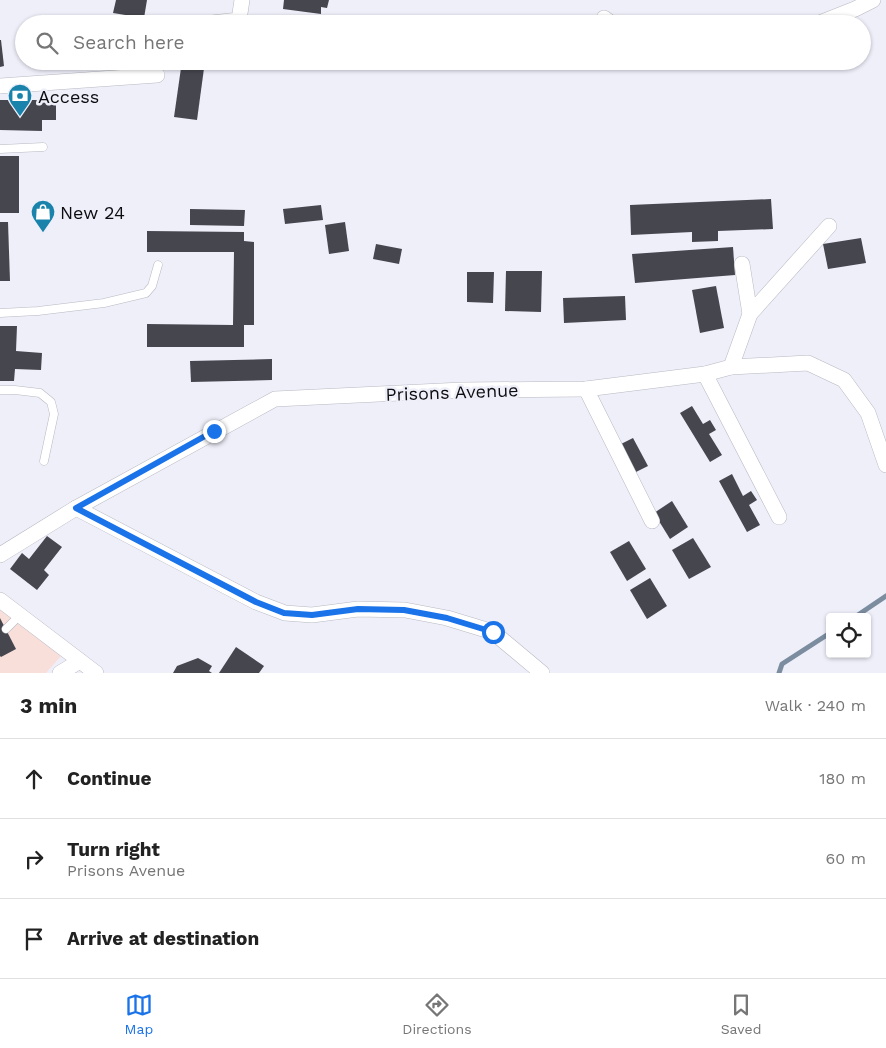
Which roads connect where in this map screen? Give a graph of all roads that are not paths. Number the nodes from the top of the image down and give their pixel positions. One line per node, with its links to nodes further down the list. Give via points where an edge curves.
1 (242, 0): 3 (street)
2 (873, 0): 4 (street)
3 (240, 15)
4 (840, 15)
5 (157, 75): 6 (street)
6 (0, 86)
7 (43, 147): 8 (lane)
8 (0, 149)
9 (829, 226): 13 (street)
10 (742, 264): 13 (street)
11 (158, 265): 12 (lane, via 152,286 146,293 104,303)
12 (0, 313)
13 (750, 314): 14 (street)
14 (731, 367): 15 (street, Prisons Avenue); 19 (street, Prisons Avenue, via 808,363 844,380 868,414)
15 (705, 374): 16 (street, Prisons Avenue); 21 (street)
16 (586, 389): 20 (street, Prisons Avenue, via 462,390 275,399); 22 (street)
17 (0, 390): 18 (lane, via 40,393 52,402 54,414)
18 (44, 461)
19 (886, 465)
20 (76, 508): 23 (street, Prisons Avenue); 29 (street, via 256,602 284,613 312,615 358,609 404,610 447,618 493,632)
21 (779, 517)
22 (652, 521)
23 (0, 555)
24 (0, 600): 25 (street)
25 (20, 616): 26 (lane); 27 (street)
26 (6, 629)
27 (90, 669): 28 (street)
28 (60, 673)
29 (542, 673)

